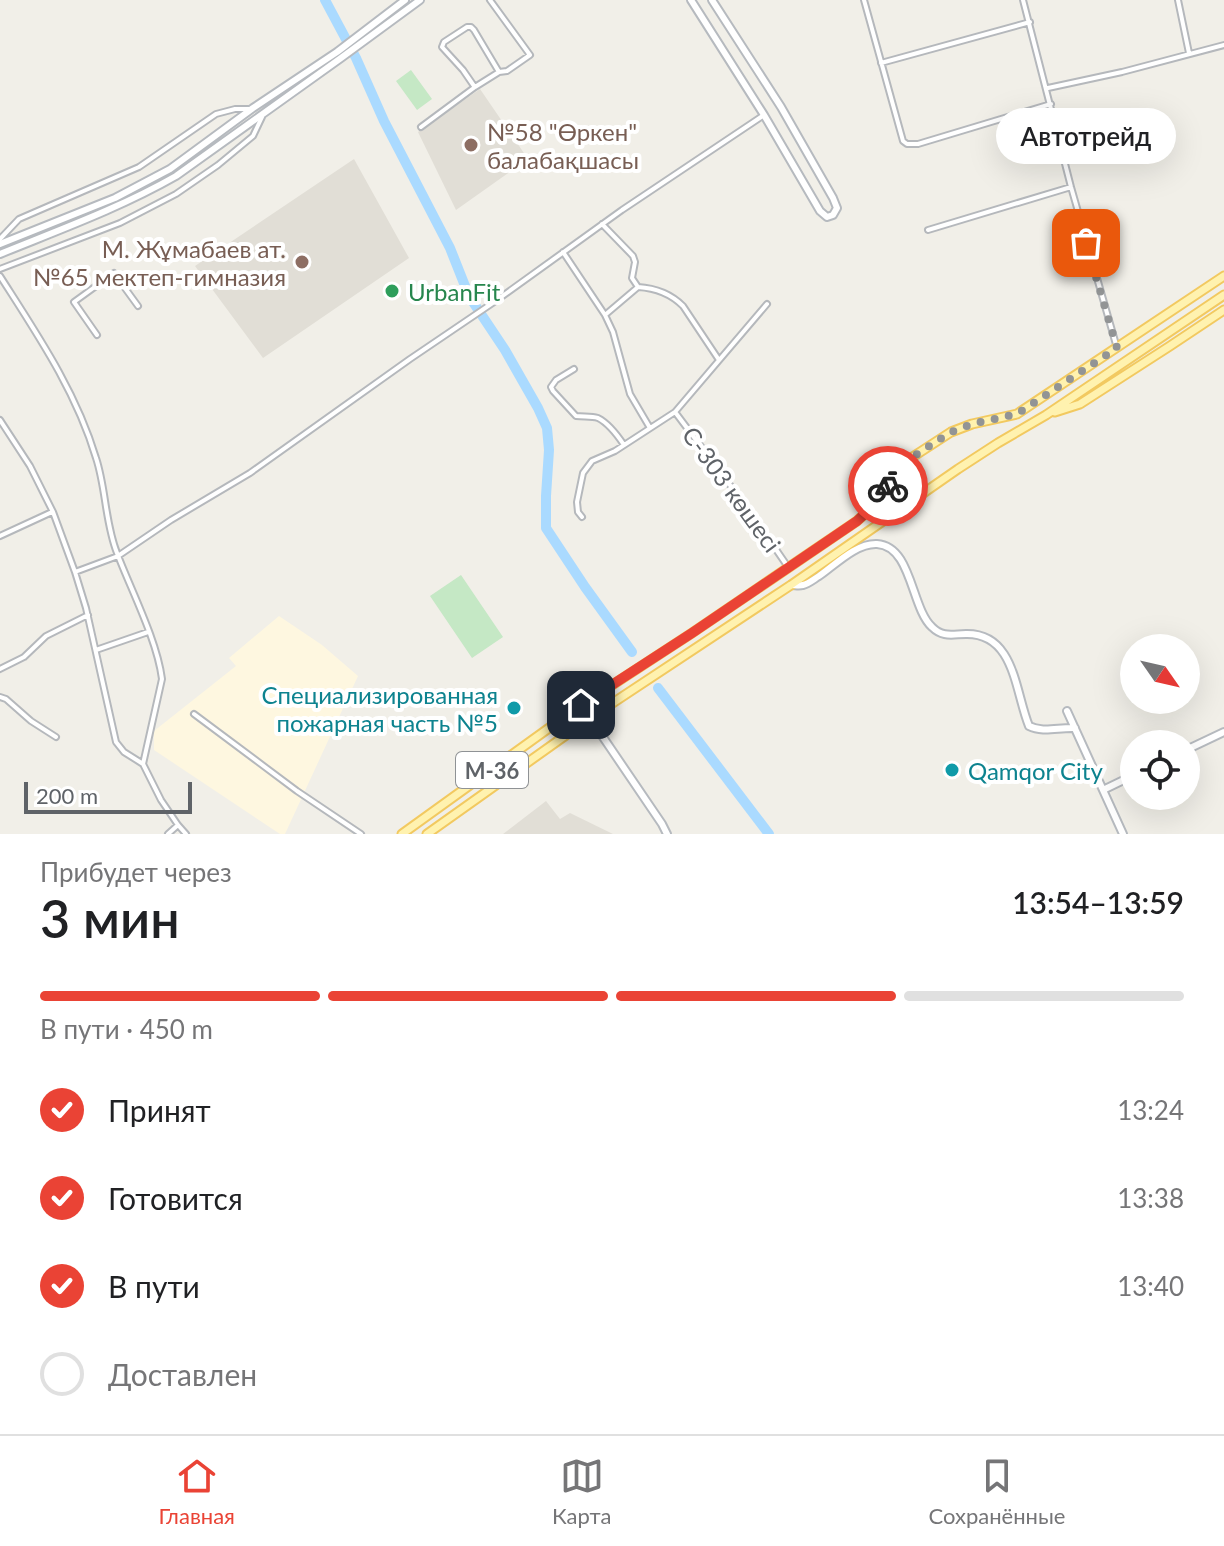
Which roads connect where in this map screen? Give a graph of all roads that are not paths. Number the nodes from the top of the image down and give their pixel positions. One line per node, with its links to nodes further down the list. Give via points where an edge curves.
1 (405, 0): 10 (main road)
2 (420, 0): 10 (main road)
3 (490, 0): 15 (street, via 530,55)
4 (691, 0): 21 (main road)
5 (712, 0): 21 (main road, via 781,107 837,208 830,216 820,211)
6 (864, 0): 14 (street)
7 (1024, 0): 9 (street)
8 (1178, 0): 12 (street)
9 (1030, 22): 14 (street); 17 (street)
10 (358, 41): 13 (main road)
11 (1224, 45): 12 (street)
12 (1189, 53): 17 (street)
13 (339, 55): 19 (main road); 20 (main road)
14 (881, 63): 18 (street, via 907,144)
15 (499, 72): 16 (street); 16 (street, via 467,27 442,47)
16 (475, 87): 22 (street)
17 (1047, 88): 18 (street)
18 (1051, 104): 23 (street)
19 (253, 108): 26 (main road, via 143,185); 26 (street, via 216,114 139,167 19,219)
20 (264, 114): 28 (main road, via 150,191); 29 (street, via 253,136 176,194 120,223)
21 (764, 115): 24 (street)
22 (421, 127)
23 (1071, 187): 25 (street); 41 (street)
24 (602, 224): 27 (street); 32 (street, via 633,256 632,278)
25 (928, 230)
26 (0, 241)
27 (563, 252): 39 (street); 54 (street, via 264,463)
28 (0, 254)
29 (0, 269)
30 (0, 276): 54 (street, via 81,414 97,459)
31 (1224, 276): 34 (main road, M-36)
32 (638, 287): 39 (street); 42 (street, via 676,299)
33 (1224, 295): 38 (main road, M-36)
34 (1189, 299): 38 (main road); 41 (main road, M-36)
35 (767, 304): 42 (street)
36 (138, 306): 40 (street, via 114,273 74,302)
37 (1224, 310): 46 (main road, via 1080,404)
38 (1196, 314): 46 (main road, M-36)
39 (605, 315): 49 (street, via 633,401)
40 (97, 335)
41 (1117, 348): 45 (main road, M-36)
42 (719, 360): 44 (street)
43 (574, 369): 50 (street, via 556,380 553,391 576,416 603,420)
44 (675, 412): 49 (street); 55 (street, С-303 көшесі)
45 (1017, 414): 48 (main road); 55 (main road, M-36, via 960,428 911,458 857,521)
46 (1046, 415): 48 (main road, M-36)
47 (0, 420): 51 (street)
48 (1024, 427): 57 (main road, M-36)
49 (650, 428): 50 (street)
50 (624, 445): 52 (street, via 592,461 583,473 577,502)
51 (53, 512): 53 (street); 56 (street)
52 (582, 517)
53 (0, 536)
54 (118, 556): 56 (street); 59 (street)
55 (788, 567): 60 (main road, M-36)
56 (75, 572): 58 (street)
57 (791, 585): 61 (main road, M-36); 69 (main road, via 804,585 857,549 872,544 891,548 902,561 930,626 951,636 988,638 1003,651 1029,726)
58 (88, 615): 62 (street); 63 (street, via 46,636 24,657)
59 (148, 632): 62 (street); 73 (street, via 162,679)
60 (692, 633): 61 (main road); 65 (main road, M-36)
61 (700, 646): 68 (main road, M-36)
62 (96, 650): 73 (street, via 114,736 124,752)
63 (0, 669)
64 (0, 697): 71 (street)
65 (581, 705): 68 (main road); 80 (main road, M-36)
66 (1067, 711): 69 (main road)
67 (194, 714): 79 (street)
68 (590, 718): 81 (main road, M-36); 82 (main road)
69 (1075, 728): 75 (main road)
70 (1224, 732): 72 (main road)
71 (56, 737)
72 (1200, 743)
73 (143, 764): 76 (street)
74 (1120, 782): 75 (main road)
75 (1103, 790): 83 (main road)
76 (178, 825): 77 (street); 78 (street)
77 (168, 834)
78 (186, 834)
79 (361, 834)
80 (402, 834)
81 (427, 834)
82 (667, 834)
83 (1123, 834)

